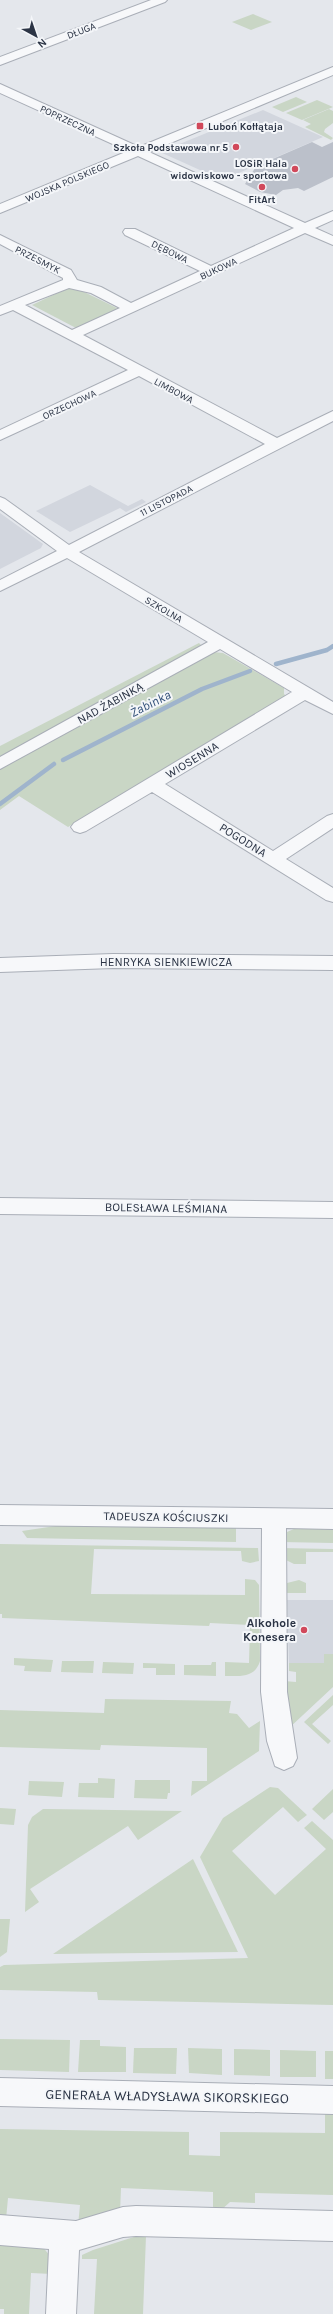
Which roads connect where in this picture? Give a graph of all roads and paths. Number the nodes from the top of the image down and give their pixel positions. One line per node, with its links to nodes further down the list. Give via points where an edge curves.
1 (161, 0): 2 (street, DŁUGA)
2 (0, 60)
3 (333, 71): 5 (street, WOJSKA POLSKIEGO)
4 (0, 88): 5 (street, POPRZECZNA)
5 (137, 152): 6 (street, WOJSKA POLSKIEGO); 8 (street, POPRZECZNA)
6 (0, 209)
7 (333, 215): 8 (street, BUKOWA)
8 (305, 228): 11 (street, POPRZECZNA); 12 (street, BUKOWA)
9 (130, 232): 12 (street, DĘBOWA)
10 (0, 239): 13 (street, PRZESMYK, via 66,273)
11 (333, 241)
12 (211, 271): 15 (street, BUKOWA)
13 (70, 283): 14 (street); 15 (street, via 82,285)
14 (14, 305): 16 (street); 17 (street)
15 (131, 308): 17 (street, BUKOWA)
16 (0, 311)
17 (72, 336): 18 (street, LIMBOWA)
18 (138, 371): 20 (street, ORZECHOWA); 21 (street, LIMBOWA)
19 (333, 415): 21 (street, 11 LISTOPADA)
20 (0, 436)
21 (277, 444): 23 (street, 11 LISTOPADA)
22 (0, 502): 23 (street, SZKOLNA)
23 (68, 551): 24 (street, 11 LISTOPADA); 25 (street, SZKOLNA)
24 (0, 586)
25 (221, 642): 26 (street, SZKOLNA); 28 (street, NAD ŻABINKĄ)
26 (305, 692): 27 (street, SZKOLNA); 29 (street, WIOSENNA)
27 (333, 708)
28 (0, 764)
29 (152, 784): 31 (street, WIOSENNA); 32 (street, POGODNA)
30 (333, 820): 32 (street)
31 (80, 827)
32 (273, 859): 33 (street, POGODNA)
33 (333, 896)
34 (333, 963): 35 (street, HENRYKA SIENKIEWICZA, via 113,961)
35 (0, 966)
36 (0, 1206): 37 (street, BOLESŁAWA LEŚMIANA)
37 (333, 1210)
38 (0, 1515): 39 (street, TADEUSZA KOŚCIUSZKI)
39 (274, 1518): 40 (street, TADEUSZA KOŚCIUSZKI); 41 (street, via 274,1692)
40 (333, 1519)
41 (284, 1758)
42 (0, 2092): 43 (street, GENERAŁA WŁADYSŁAWA SIKORSKIEGO)
43 (333, 2100)
44 (333, 2226): 46 (street, via 136,2221 76,2236)
45 (0, 2230): 46 (street)
46 (65, 2236): 47 (street)
47 (61, 2314)

